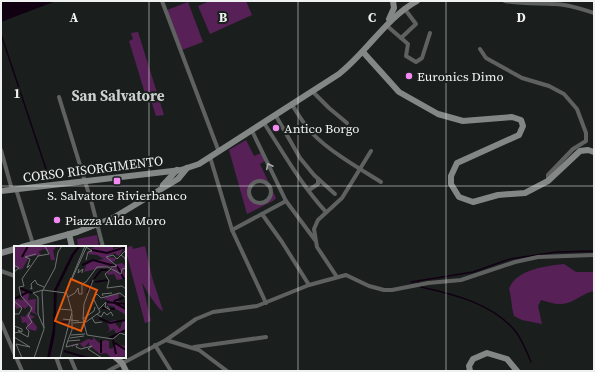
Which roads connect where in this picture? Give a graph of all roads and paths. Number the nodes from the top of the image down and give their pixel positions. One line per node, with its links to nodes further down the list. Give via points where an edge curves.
1 (162, 1): 23 (street)
2 (393, 1): 7 (street)
3 (417, 1): 7 (street)
4 (505, 1): 6 (street)
5 (573, 1): 6 (street)
6 (572, 6): 8 (street)
7 (401, 7): 9 (street); 11 (street, via 416,24)
8 (594, 13)
9 (386, 25): 11 (street); 13 (street)
10 (430, 33): 11 (street, via 422,58 416,62 407,57 408,44)
11 (401, 38)
12 (480, 49): 31 (street, via 486,58 522,78 549,86 564,94 578,109 586,141 573,149 548,175)
13 (363, 52): 14 (street, via 344,70); 31 (street, via 399,92 438,114 463,121 512,117 520,120 523,126 519,135 457,163 451,176 451,184 459,197 473,202 498,195 525,193)
14 (313, 92): 16 (street); 19 (street)
15 (59, 97): 32 (street)
16 (292, 105): 17 (street); 28 (street, via 314,134)
17 (276, 116): 18 (street); 30 (street, via 300,158)
18 (264, 123): 20 (street); 36 (street)
19 (347, 123)
20 (252, 131): 23 (street); 41 (street, one-way to 20)
21 (1, 150): 35 (street)
22 (371, 151): 28 (street)
23 (219, 152): 25 (street)
24 (594, 152): 31 (street, via 580,151)
25 (210, 157): 26 (street); 45 (street)
26 (187, 168): 27 (street, CORSO RISORGIMENTO); 38 (street, via 178,179)
27 (177, 170): 29 (street, CORSO RISORGIMENTO); 34 (street)
28 (360, 170): 33 (street); 42 (street, via 342,198)
29 (161, 173): 32 (street, CORSO RISORGIMENTO); 34 (street)
30 (318, 179): 36 (street, via 318,184); 39 (street)
31 (548, 180)
32 (85, 182): 35 (street, CORSO RISORGIMENTO); 44 (street)
33 (381, 182)
34 (164, 184): 38 (street)
35 (14, 190): 37 (street, CORSO RISORGIMENTO); 48 (street)
36 (309, 190): 42 (street, via 310,195)
37 (1, 191)
38 (158, 191): 44 (street)
39 (335, 194)
40 (250, 198): 40 (street, via 256,202 264,202 269,196 269,186 260,181 253,184 249,190)
41 (286, 201): 43 (street); 47 (street)
42 (326, 212): 47 (street, via 314,229)
43 (262, 214): 45 (street); 58 (street)
44 (97, 225): 46 (street); 51 (street)
45 (232, 230): 59 (street)
46 (69, 234): 48 (street); 50 (street)
47 (315, 241): 57 (street)
48 (33, 244): 49 (street)
49 (26, 246)
50 (72, 246)
51 (103, 246)
52 (14, 249): 53 (street)
53 (1, 253)
54 (594, 255): 57 (street, via 538,257 461,280 392,290 369,286 346,275)
55 (1, 271): 56 (street)
56 (14, 276)
57 (337, 277): 58 (street)
58 (308, 285): 59 (street)
59 (266, 303): 62 (street, via 213,312 196,319)
60 (1, 322): 65 (street)
61 (266, 337): 64 (street)
62 (166, 340): 63 (street); 64 (street)
63 (155, 345): 70 (street); 76 (street)
64 (193, 348): 77 (street)
65 (14, 354)
66 (16, 358): 71 (street)
67 (56, 358): 72 (street)
68 (70, 358): 73 (street)
69 (116, 358): 70 (street)
70 (122, 363): 74 (street); 75 (street)
71 (22, 371)
72 (61, 371)
73 (76, 371)
74 (108, 371)
75 (126, 371)
76 (171, 371)
77 (227, 371)
78 (470, 371): 79 (street, via 469,366 473,359 486,353 502,356)
79 (517, 371)

